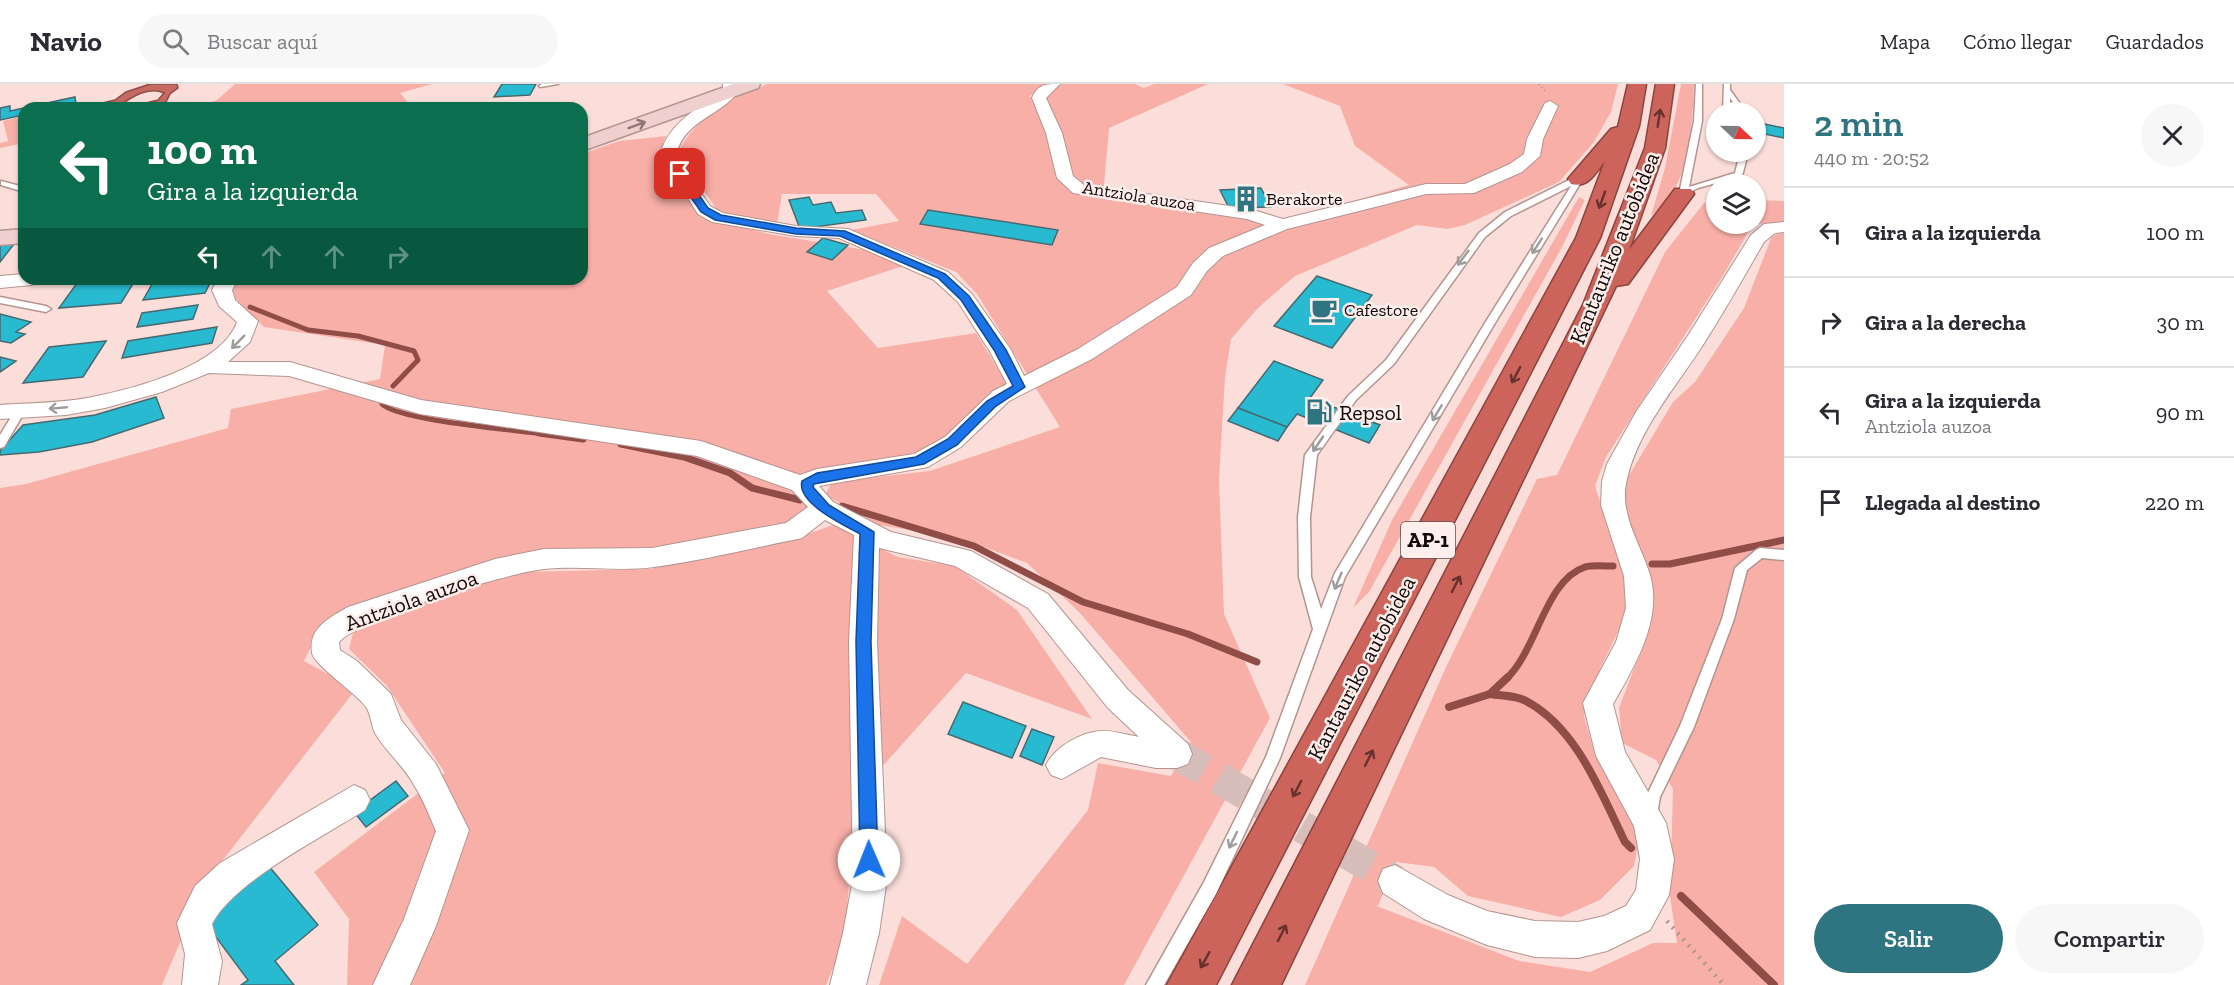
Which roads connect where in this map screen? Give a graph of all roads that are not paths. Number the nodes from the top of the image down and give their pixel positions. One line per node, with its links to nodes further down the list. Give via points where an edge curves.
1 (555, 84): 7 (lane)
2 (752, 84): 8 (main road)
3 (1053, 84): 19 (street, Antziola auzoa, via 1039,98 1054,133 1065,178 1079,189 1250,214)
4 (1637, 84): 12 (highway, Kantauriko autobidea / AP-1)
5 (1665, 84): 29 (highway, Kantauriko autobidea / AP-1, one-way to 5, via 1655,148)
6 (1699, 84): 18 (lane, via 1698,121)
7 (542, 86)
8 (731, 87): 13 (main road, one-way to 8); 32 (street, via 679,130 668,147 668,156 704,210 718,218 742,223 842,233 941,276 965,298)
9 (1728, 88): 11 (lane)
10 (1547, 97): 19 (street, via 1532,156 1488,183 1468,189 1426,189)
11 (1737, 102)
12 (1629, 126): 15 (highway, via 1612,138); 47 (highway, Kantauriko autobidea / AP-1, one-way to 47, via 1588,238)
13 (588, 144)
14 (1742, 162): 18 (lane, via 1739,174 1695,186)
15 (1579, 179): 38 (lane, one-way to 38, via 1340,576); 38 (lane, one-way to 38, via 1508,214 1482,235 1390,362 1352,398 1311,455 1304,517 1305,577)
16 (4, 183): 17 (lane)
17 (18, 188)
18 (1683, 194): 29 (highway)
19 (1282, 225): 32 (street, via 1208,257 1184,291 1085,354)
20 (1784, 227): 41 (street, via 1770,228 1757,239 1646,416 1614,481 1616,520 1638,577 1640,600 1622,661 1598,703 1611,756)
21 (18, 236): 22 (main road)
22 (0, 238)
23 (18, 242): 24 (street)
24 (0, 243)
25 (18, 280): 26 (street)
26 (0, 282)
27 (225, 285): 31 (street, one-way to 31, via 222,290 226,302 248,321 248,331 237,345)
28 (0, 300): 30 (lane)
29 (1596, 305): 48 (highway, Kantauriko autobidea / AP-1, one-way to 29)
30 (46, 309)
31 (211, 363): 33 (street, one-way to 33, via 120,398 87,405); 35 (street, via 216,368 290,369 420,407 701,449)
32 (1019, 387): 35 (street, via 996,400 932,456 817,477 808,481)
33 (10, 411): 34 (lane)
34 (0, 444)
35 (815, 498): 36 (street); 44 (street, Antziola auzoa, via 793,531 652,558 544,559 495,569 358,615 336,627 325,639 326,656 347,669 381,703 387,726 424,774 453,830 419,926)
36 (867, 532): 39 (street, via 908,547 962,558 1038,601 1118,699 1177,754 1101,744); 45 (street, via 863,642 870,879)
37 (1784, 555): 41 (lane, via 1760,553 1741,568 1728,619 1687,727 1653,797)
38 (1320, 629): 46 (lane, one-way to 46, via 1273,758 1210,888)
39 (1062, 765)
40 (354, 801): 43 (street, via 232,875 207,898 194,923 203,944 204,975)
41 (1650, 823): 42 (street, via 1657,859 1652,895 1638,918 1607,933 1578,940 1535,939 1487,928 1436,907)
42 (1395, 881)
43 (200, 985)
44 (391, 985)
45 (848, 985)
46 (1155, 985)
47 (1191, 985)
48 (1256, 985)

